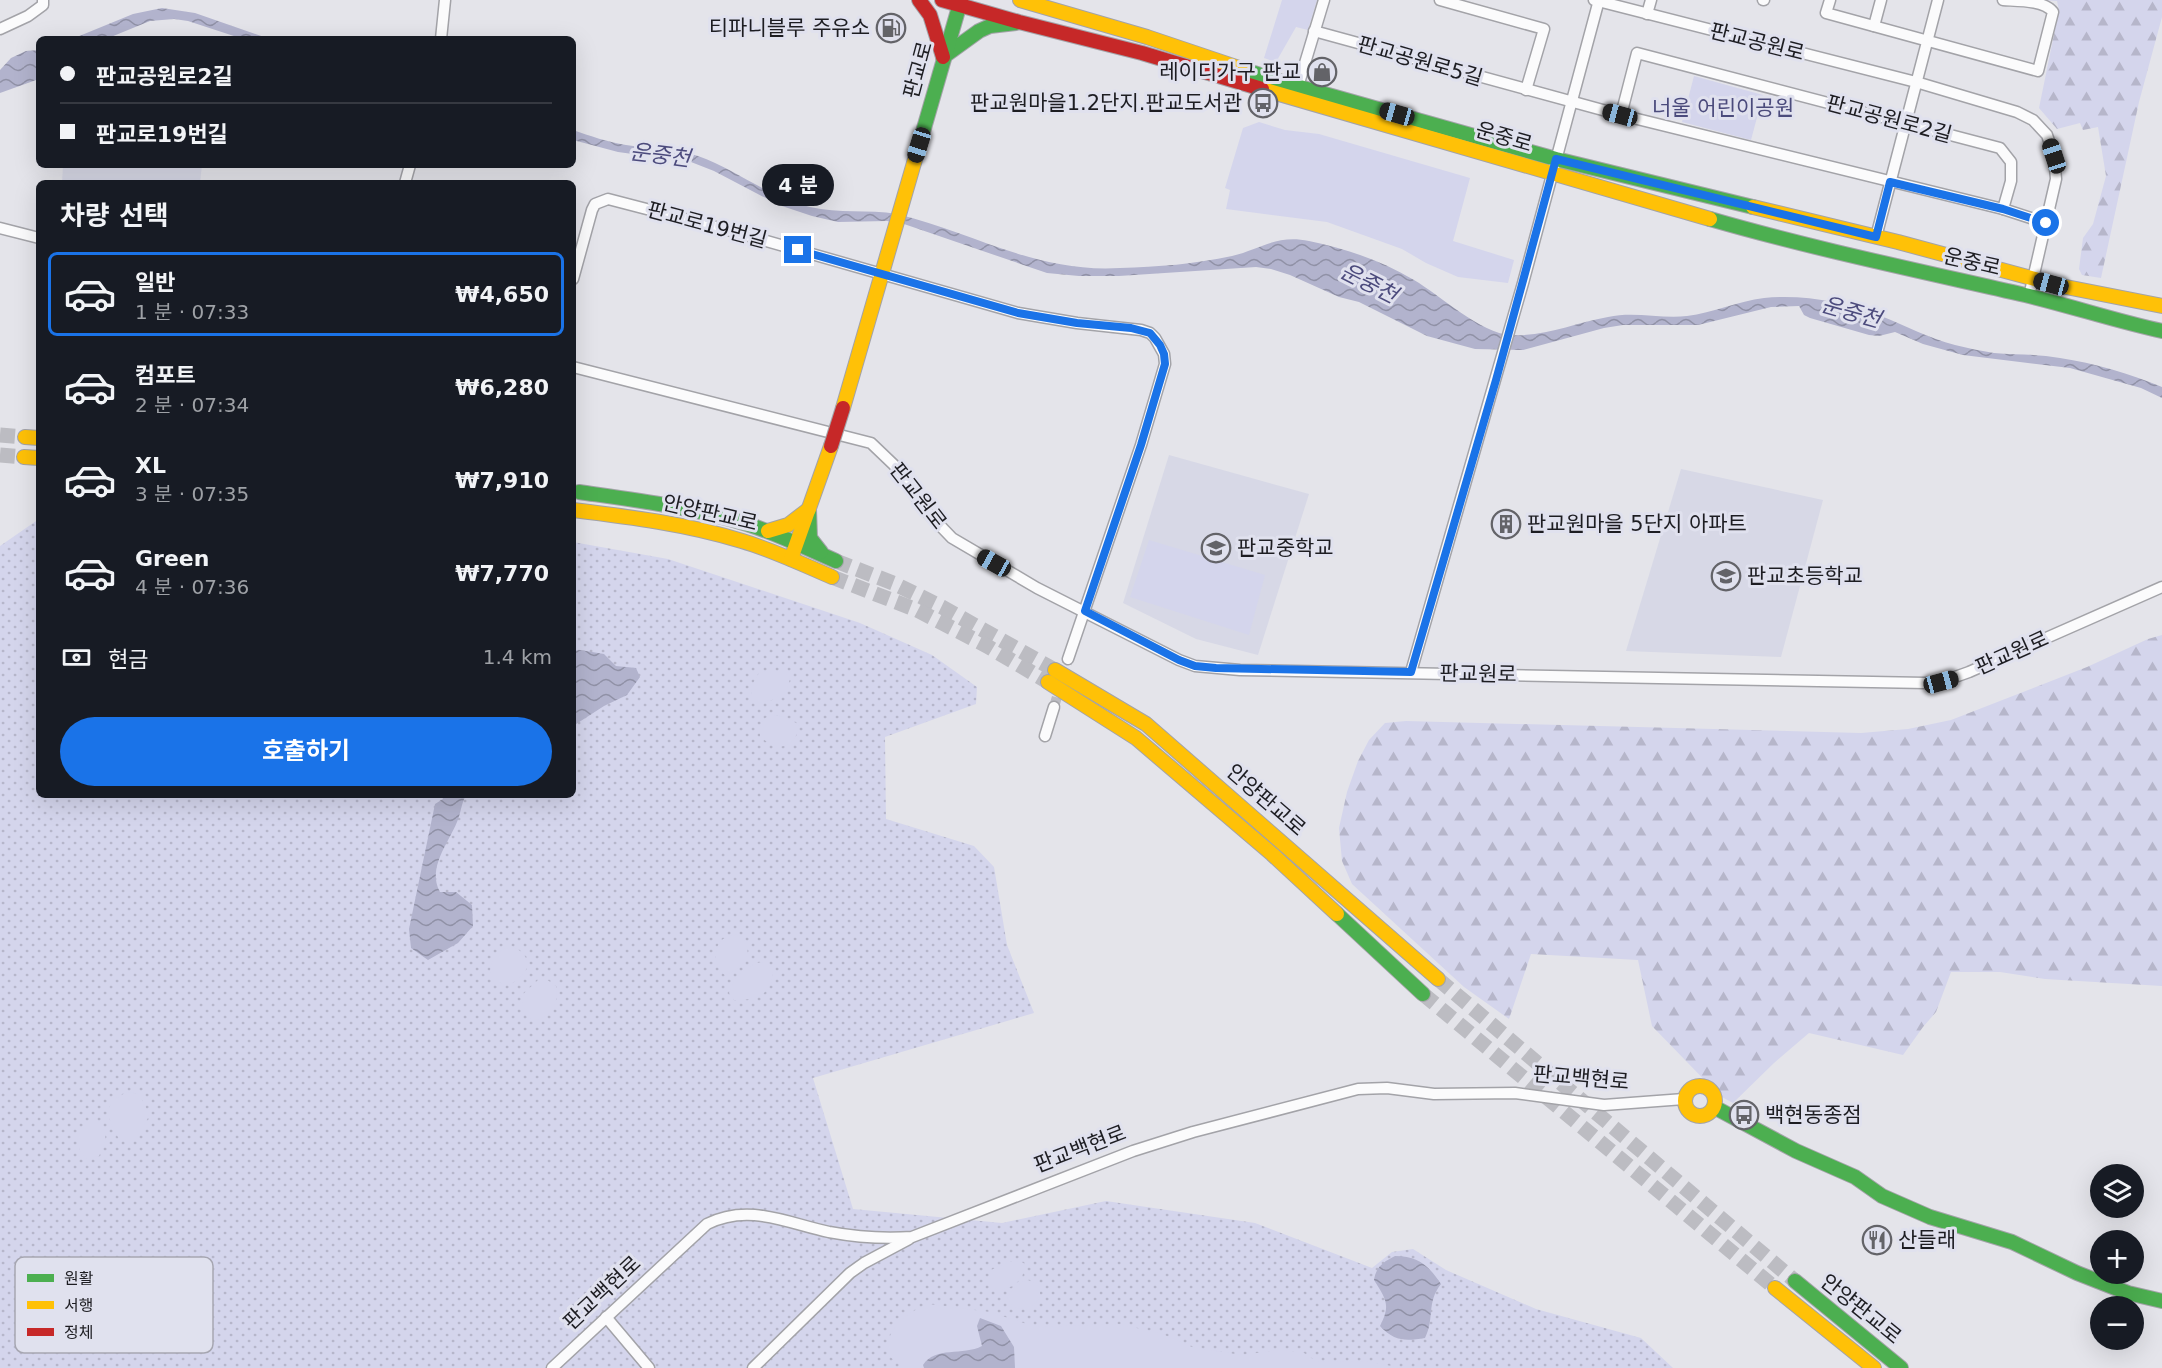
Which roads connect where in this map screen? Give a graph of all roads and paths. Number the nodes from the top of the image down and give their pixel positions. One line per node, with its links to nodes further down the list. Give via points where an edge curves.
1 (43, 0): 18 (street, via 43,5 28,16)
2 (445, 0): 20 (street)
3 (919, 0): 22 (main road, via 930,15)
4 (942, 0): 14 (main road, 운중로)
5 (1021, 0): 25 (main road, 운중로, via 1147,37)
6 (1323, 0): 19 (street)
7 (1440, 0): 24 (street, via 1544,29)
8 (1597, 0): 15 (street, 판교공원로); 26 (street, 판교공원로)
9 (1651, 0): 15 (street)
10 (1830, 0): 17 (street, via 1826,13)
11 (1881, 0): 17 (street)
12 (1938, 0): 21 (street)
13 (2003, 0): 21 (street, via 2040,3 2053,12 2038,71)
14 (960, 3): 16 (main road, 운중로); 22 (main road, 판교로)
15 (1647, 14): 23 (street, 판교공원로)
16 (1019, 22): 22 (main road, via 979,31); 25 (main road, 운중로)
17 (1874, 27): 21 (street)
18 (0, 29)
19 (1314, 31): 24 (street, 판교공원로5길); 25 (street)
20 (441, 36)
21 (1927, 41): 23 (street)
22 (943, 57): 38 (main road, 판교로)
23 (1916, 82): 28 (street); 33 (street, 판교공원로, via 2017,112 2033,120 2047,135 2056,179)
24 (1526, 90): 26 (street, 판교공원로5길)
25 (1296, 93): 29 (main road, 운중로); 30 (main road, 운중로)
26 (1572, 102): 27 (street); 29 (street, 판교공원로)
27 (1620, 115): 28 (street, 판교공원로2길, via 1637,52); 31 (street)
28 (1905, 122): 31 (street); 32 (street, 판교공원로2길, via 2001,148 2011,162 2011,181)
29 (1556, 159): 30 (street, 판교공원로); 36 (main road, 운중로)
30 (1552, 173): 40 (main road, 운중로, via 1780,239); 56 (street, 판교공원로)
31 (1890, 182): 32 (street); 36 (street)
32 (2003, 209): 33 (street)
33 (2046, 223): 39 (street, 판교공원로)
34 (0, 228): 35 (street)
35 (36, 237)
36 (1876, 237): 39 (main road, 운중로)
37 (576, 267): 38 (street, 판교로19번길, via 588,219 596,204 608,199)
38 (882, 275): 47 (main road, bridge); 54 (street, 판교로19번길, via 1018,313 1141,330 1150,333 1160,345 1163,371)
39 (2033, 279): 40 (street, 판교공원로); 41 (main road, 운중로)
40 (2029, 296): 42 (main road, 운중로)
41 (2162, 306)
42 (2162, 331)
43 (576, 368): 54 (street, 판교원로, via 871,443 894,465 926,511 952,538)
44 (24, 457): 45 (main road)
45 (36, 458)
46 (579, 492): 49 (main road, 안양판교로, via 696,512)
47 (808, 509): 49 (main road, via 788,525); 50 (main road); 50 (main road, 안양판교로, via 810,538 831,558)
48 (576, 510): 51 (main road, 안양판교로, via 697,530 763,547)
49 (768, 531): 50 (main road, 안양판교로)
50 (797, 543): 51 (main road)
51 (791, 559): 52 (main road, 안양판교로)
52 (832, 577)
53 (2162, 587): 56 (street, 판교원로, via 1941,682)
54 (1085, 611): 55 (street, 판교로19번길); 56 (street, 판교원로, via 1195,666)
55 (1068, 659)
56 (1411, 672)
57 (1054, 707): 58 (street)
58 (1045, 736)
59 (1438, 979): 60 (main road, 안양판교로, via 1146,724 1052,676 1136,738 1272,854)
60 (1423, 994)
61 (1684, 1099): 62 (main road, via 1685,1108 1695,1116 1704,1116); 62 (main road, via 1693,1087 1704,1086 1715,1097); 63 (street, 판교백현로, via 1604,1105 1512,1093 1434,1094 1358,1089 1133,1151)
62 (1714, 1107): 66 (main road, via 1855,1177 1882,1196 1930,1217 2012,1242 2077,1273 2128,1293)
63 (912, 1237): 67 (street, 판교백현로, via 854,1236 748,1213 720,1218 707,1224); 70 (street, via 850,1274)
64 (1795, 1281): 72 (main road, 안양판교로)
65 (1775, 1288): 71 (main road, 안양판교로)
66 (2162, 1301)
67 (606, 1317): 68 (street, 판교백현로); 69 (street)
68 (552, 1368)
69 (649, 1368)
70 (753, 1368)
71 (1874, 1368)
72 (1901, 1368)

